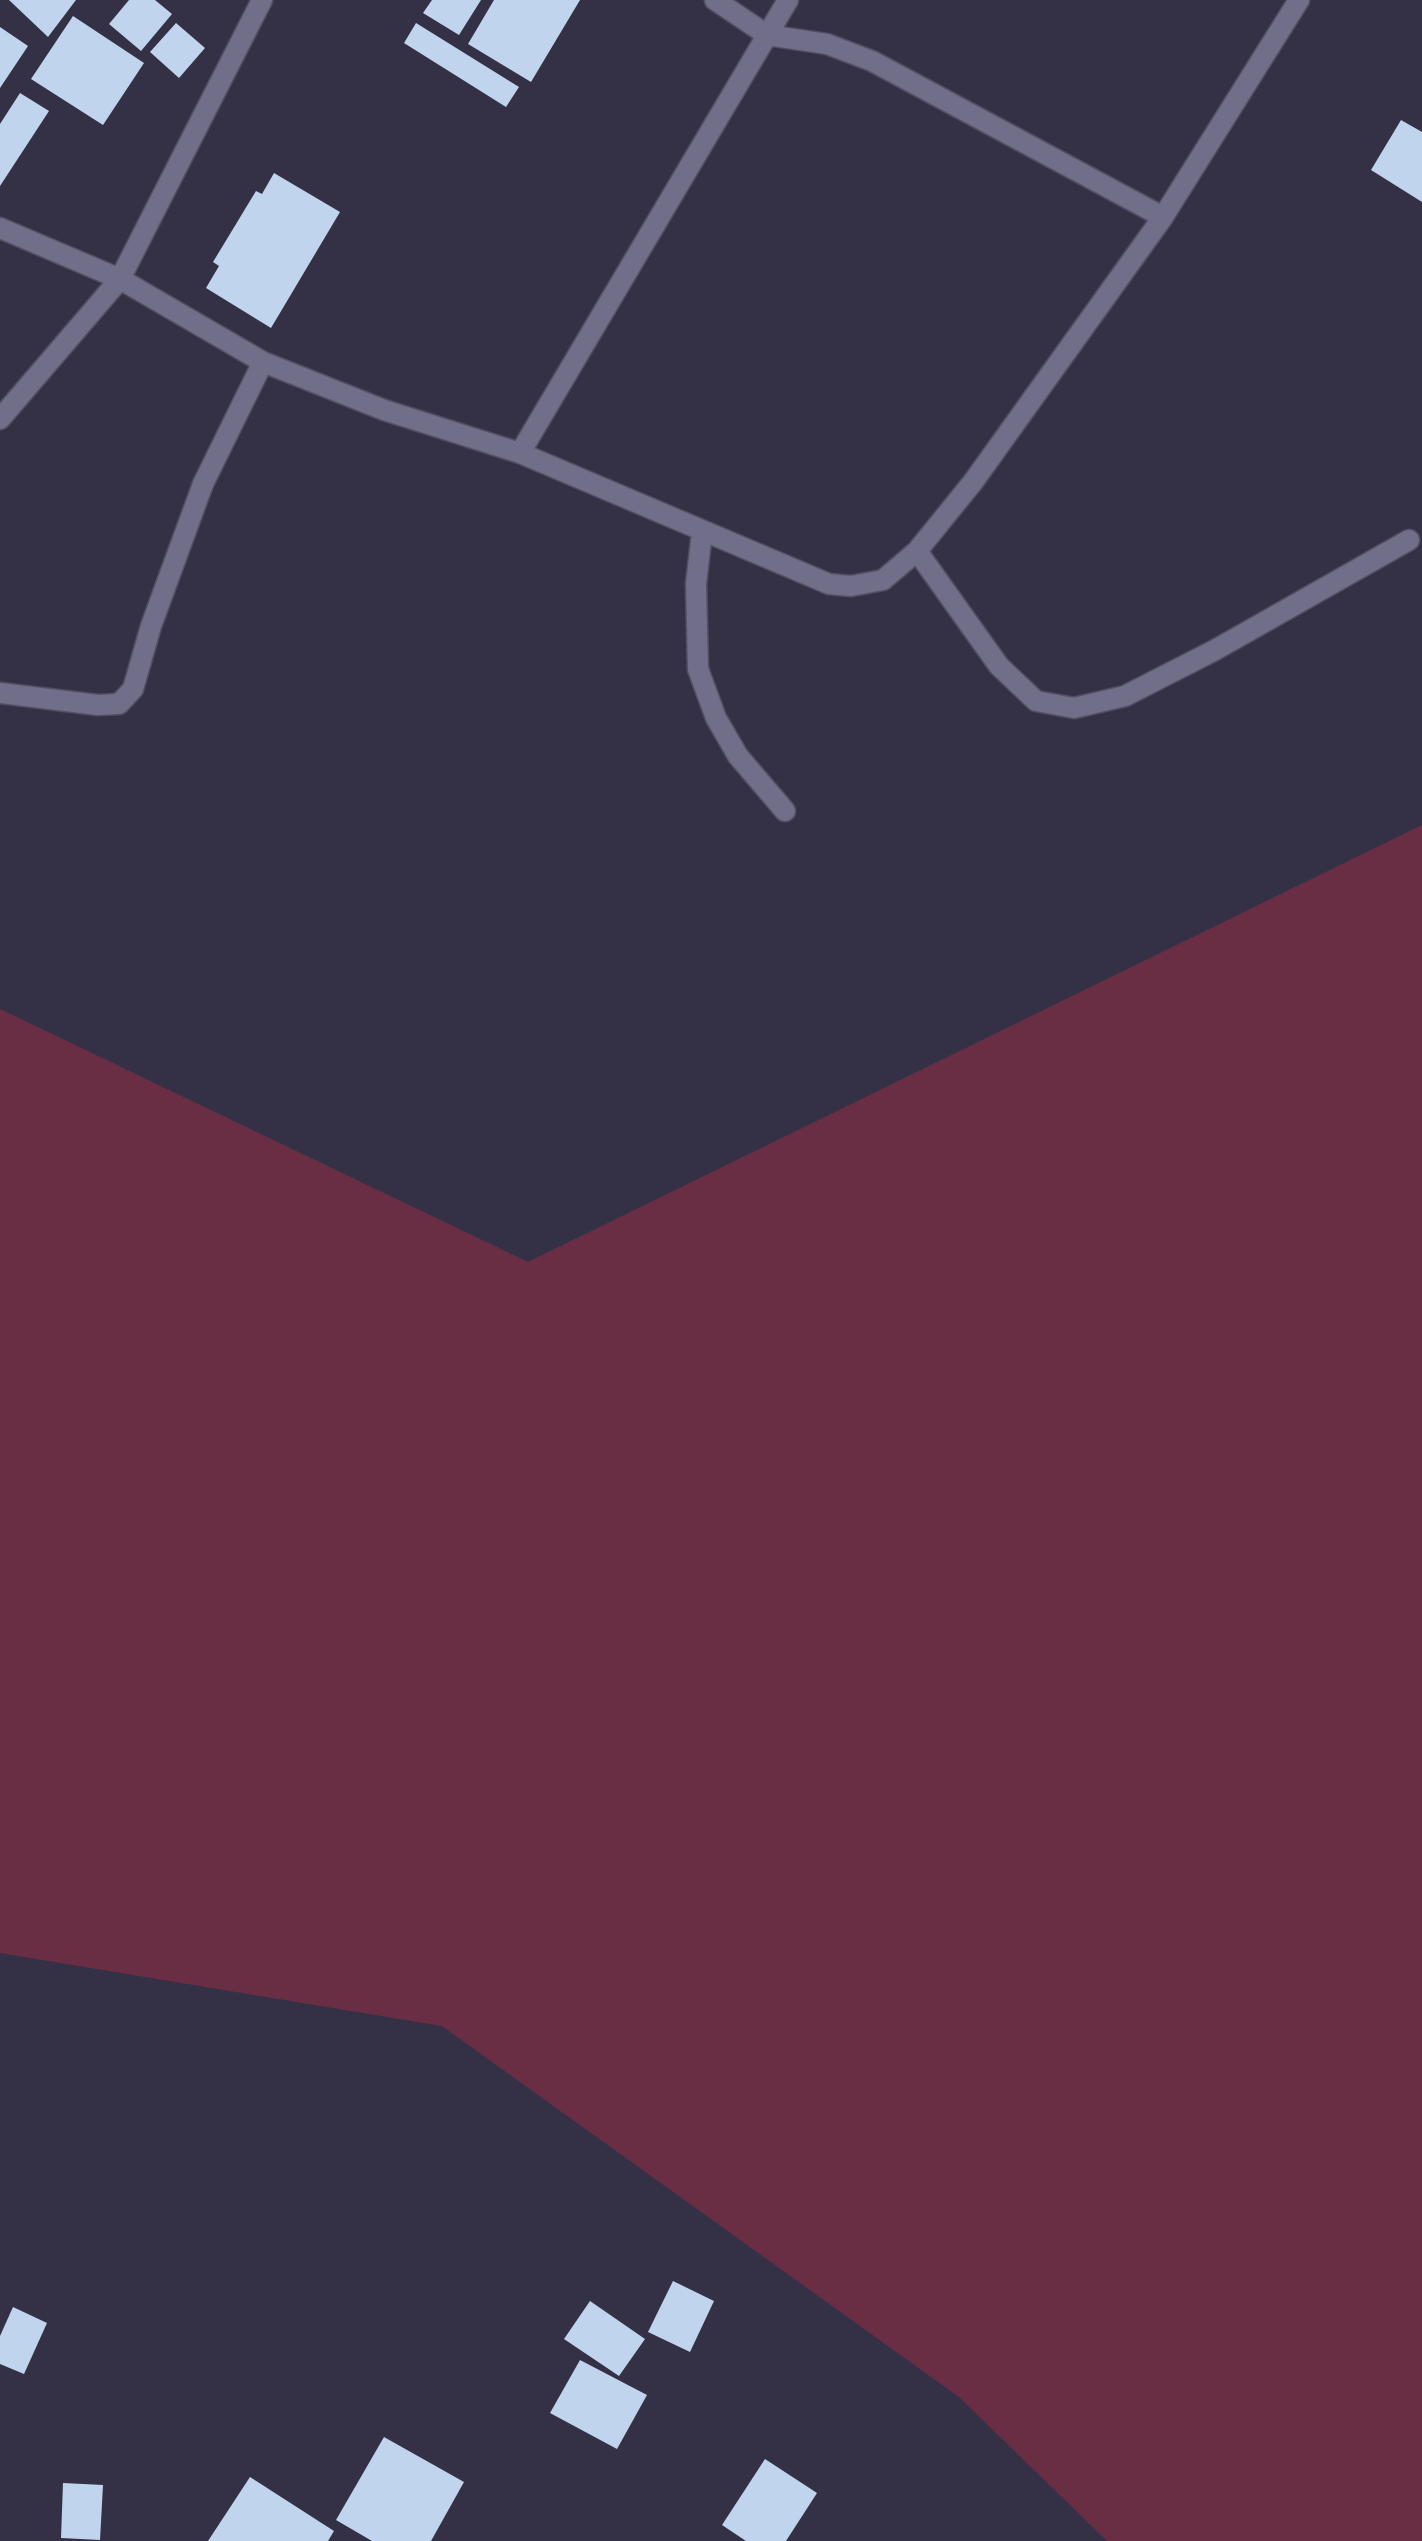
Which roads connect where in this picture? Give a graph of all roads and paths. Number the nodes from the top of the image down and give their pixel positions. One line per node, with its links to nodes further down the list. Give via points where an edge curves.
1 (262, 0): 8 (street)
2 (715, 0): 5 (street)
3 (788, 0): 5 (street)
4 (1299, 0): 6 (street)
5 (767, 35): 6 (street, via 827,44 872,61); 11 (street)
6 (1163, 217): 14 (street, via 973,482)
7 (0, 228): 8 (street)
8 (120, 279): 9 (street); 10 (street)
9 (263, 362): 11 (street, via 384,410); 15 (street, via 203,484 133,689 119,704 98,705)
10 (0, 419)
11 (520, 453): 12 (street)
12 (702, 532): 14 (street, via 829,584 851,586 883,580); 16 (street, via 696,584 698,669 716,718 738,756)
13 (1409, 540): 14 (street, via 1125,696 1074,708 1036,701 999,666)
14 (917, 551)
15 (0, 693)
16 (785, 811)

